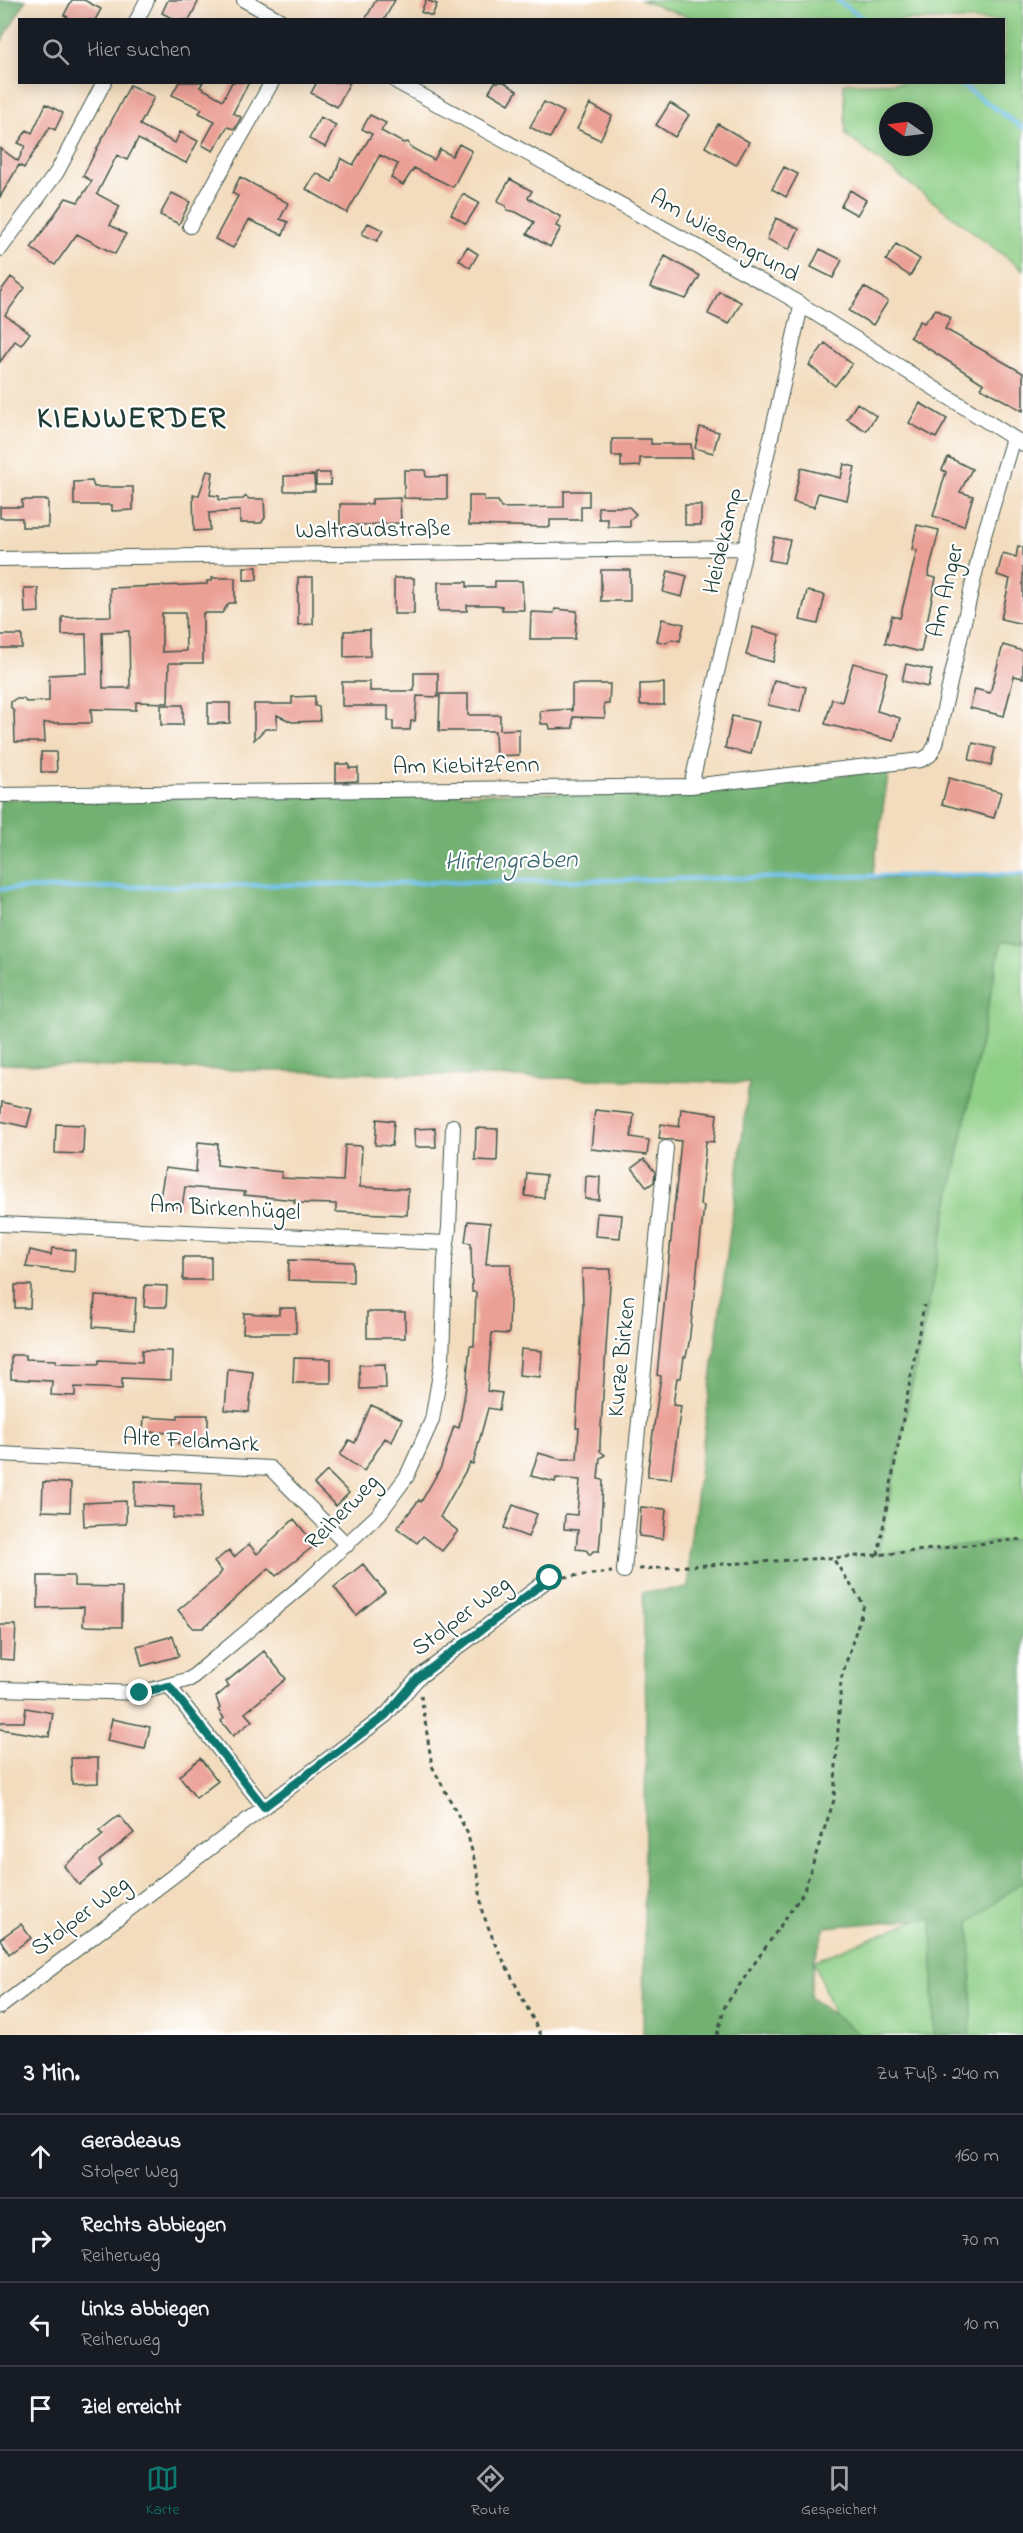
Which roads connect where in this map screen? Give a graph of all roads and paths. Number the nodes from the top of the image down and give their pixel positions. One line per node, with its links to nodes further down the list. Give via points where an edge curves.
1 (147, 0): 3 (street)
2 (244, 0): 4 (street)
3 (138, 18)
4 (276, 18)
5 (103, 84): 9 (street, via 57,172)
6 (271, 84): 8 (street)
7 (401, 84): 10 (street, Am Wiesengrund)
8 (190, 226)
9 (0, 249)
10 (801, 306): 11 (street, Am Wiesengrund); 12 (street, Heidekamp)
11 (1018, 441): 14 (street, Am Anger, via 983,539)
12 (746, 548): 13 (street, Waltraudstraße); 15 (street, Heidekamp)
13 (0, 559)
14 (930, 756): 15 (street, Am Kiebitzfenn, via 908,763)
15 (691, 786): 16 (street, Am Kiebitzfenn)
16 (0, 795)
17 (453, 1126): 20 (street, Reiherweg)
18 (666, 1148): 27 (street, Kurze Birken)
19 (0, 1224): 20 (street, Am Birkenhügel)
20 (447, 1243): 24 (street, Reiherweg, via 442,1362 432,1420 407,1476 379,1514)
21 (924, 1305): 25 (path)
22 (0, 1454): 24 (street, Alte Feldmark, via 270,1468)
23 (1023, 1539): 25 (path, Stolper Weg)
24 (348, 1545): 30 (street, Reiherweg, via 190,1679)
25 (878, 1555): 26 (path, Stolper Weg)
26 (832, 1557): 27 (path, Stolper Weg); 35 (path, via 864,1605 841,1679 834,1800 803,1893 725,2006)
27 (624, 1571): 28 (path, Stolper Weg)
28 (550, 1578): 29 (street, Stolper Weg)
29 (418, 1678): 32 (street, Stolper Weg, via 386,1715); 34 (path, via 432,1766 466,1832 478,1874 482,1911 495,1944)
30 (169, 1686): 31 (street, Reiherweg, via 140,1693); 32 (street)
31 (0, 1689)
32 (264, 1807): 33 (street, Stolper Weg)
33 (0, 2007)
34 (541, 2035)
35 (717, 2035)

